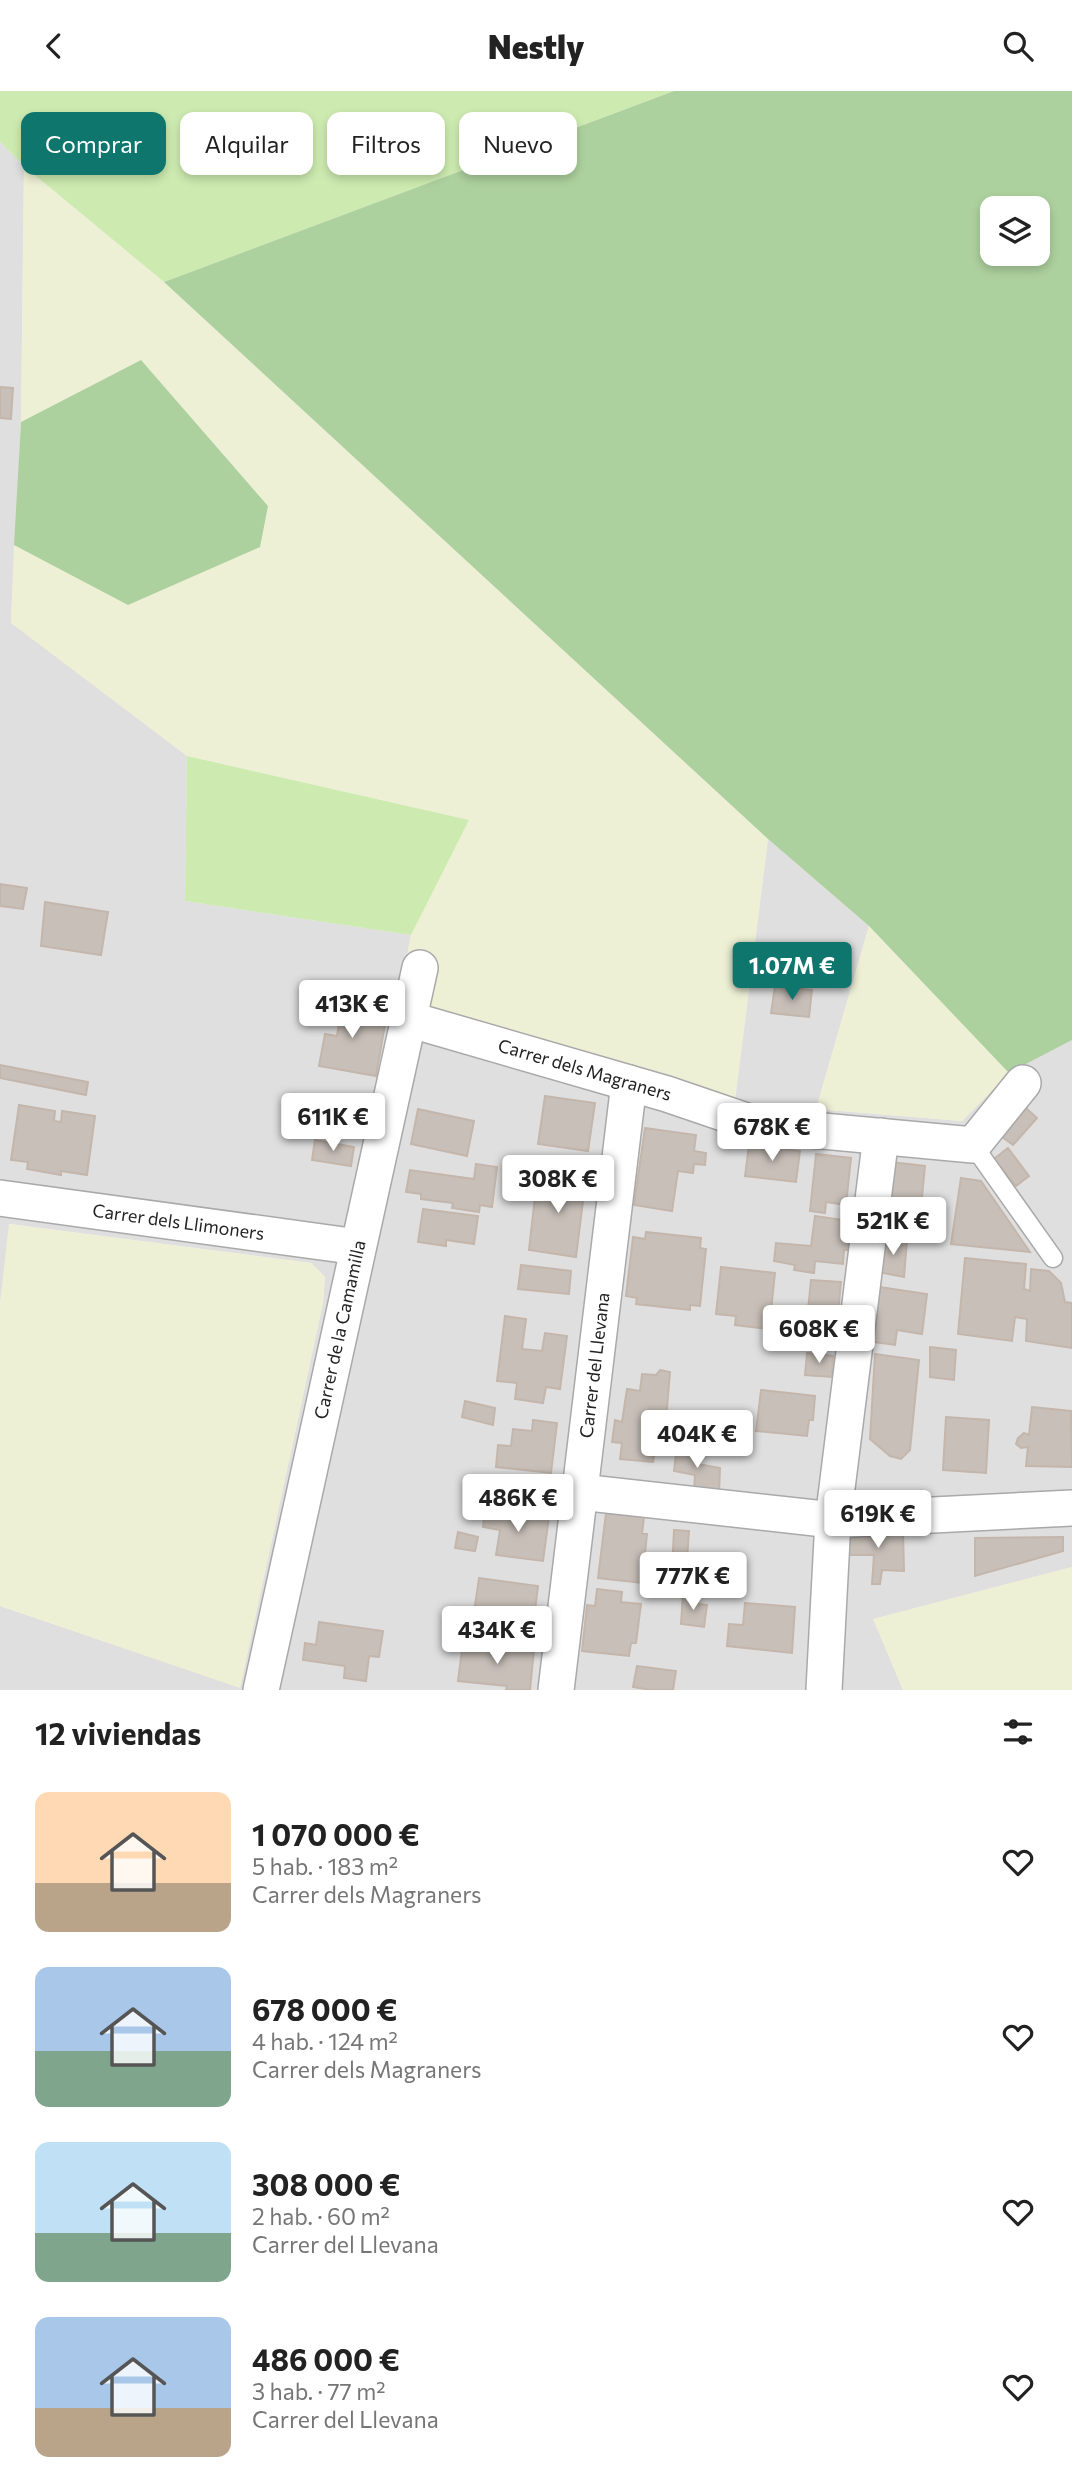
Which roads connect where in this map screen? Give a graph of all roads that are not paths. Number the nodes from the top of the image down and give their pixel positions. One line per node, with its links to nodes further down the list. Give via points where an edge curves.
1 (420, 968): 2 (street, Carrer de la Camamilla)
2 (408, 1019): 3 (street, Carrer dels Magraners); 8 (street, Carrer de la Camamilla)
3 (629, 1083): 5 (street, Carrer dels Magraners, via 758,1125); 10 (street, Carrer del Llevana)
4 (1023, 1083): 6 (street)
5 (881, 1136): 6 (street, Carrer dels Magraners); 12 (street)
6 (973, 1145): 9 (lane)
7 (0, 1198): 8 (street, Carrer dels Llimoners)
8 (358, 1247): 13 (street, Carrer de la Camamilla)
9 (1053, 1258)
10 (580, 1492): 12 (street); 14 (street, Carrer del Llevana)
11 (1072, 1508): 12 (street)
12 (833, 1520): 15 (street)
13 (261, 1690)
14 (556, 1690)
15 (824, 1690)

